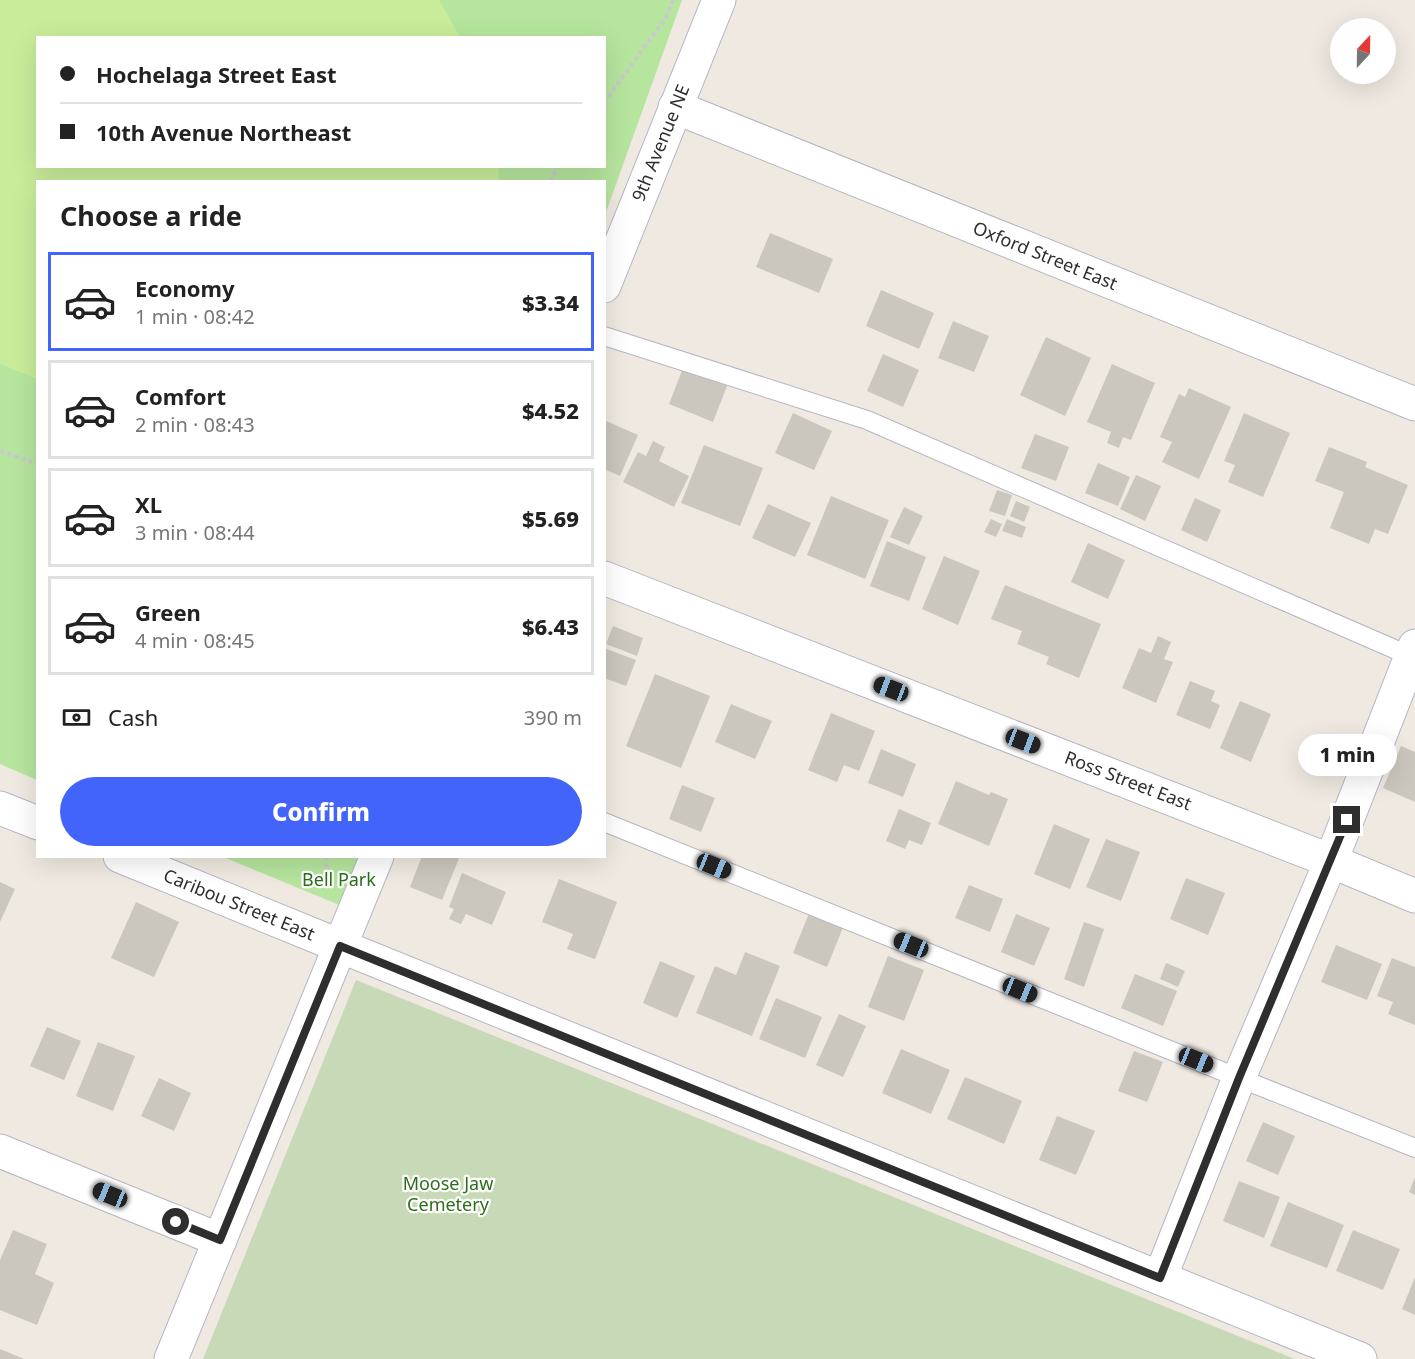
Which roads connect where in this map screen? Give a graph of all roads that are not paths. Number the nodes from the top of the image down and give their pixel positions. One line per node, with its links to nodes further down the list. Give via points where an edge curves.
1 (719, 0): 2 (street, 9th Avenue NE)
2 (675, 107): 3 (street, 9th Avenue NE); 5 (street, Oxford Street East)
3 (606, 281)
4 (606, 337): 7 (lane, via 867,420)
5 (1415, 404)
6 (606, 579): 13 (street, Ross Street East)
7 (1414, 654): 13 (street)
8 (0, 808): 9 (street)
9 (36, 822)
10 (606, 823): 16 (lane)
11 (125, 858): 15 (street, Caribou Street East)
12 (376, 858): 15 (street)
13 (1331, 861): 14 (street, Ross Street East); 16 (street)
14 (1415, 896)
15 (340, 946): 19 (street); 20 (street, Caribou Street East)
16 (1239, 1078): 17 (lane); 20 (street)
17 (1415, 1148)
18 (0, 1151): 19 (street)
19 (220, 1240): 21 (street)
20 (1160, 1278): 22 (street, Caribou Street East)
21 (171, 1359)
22 (1360, 1359)

